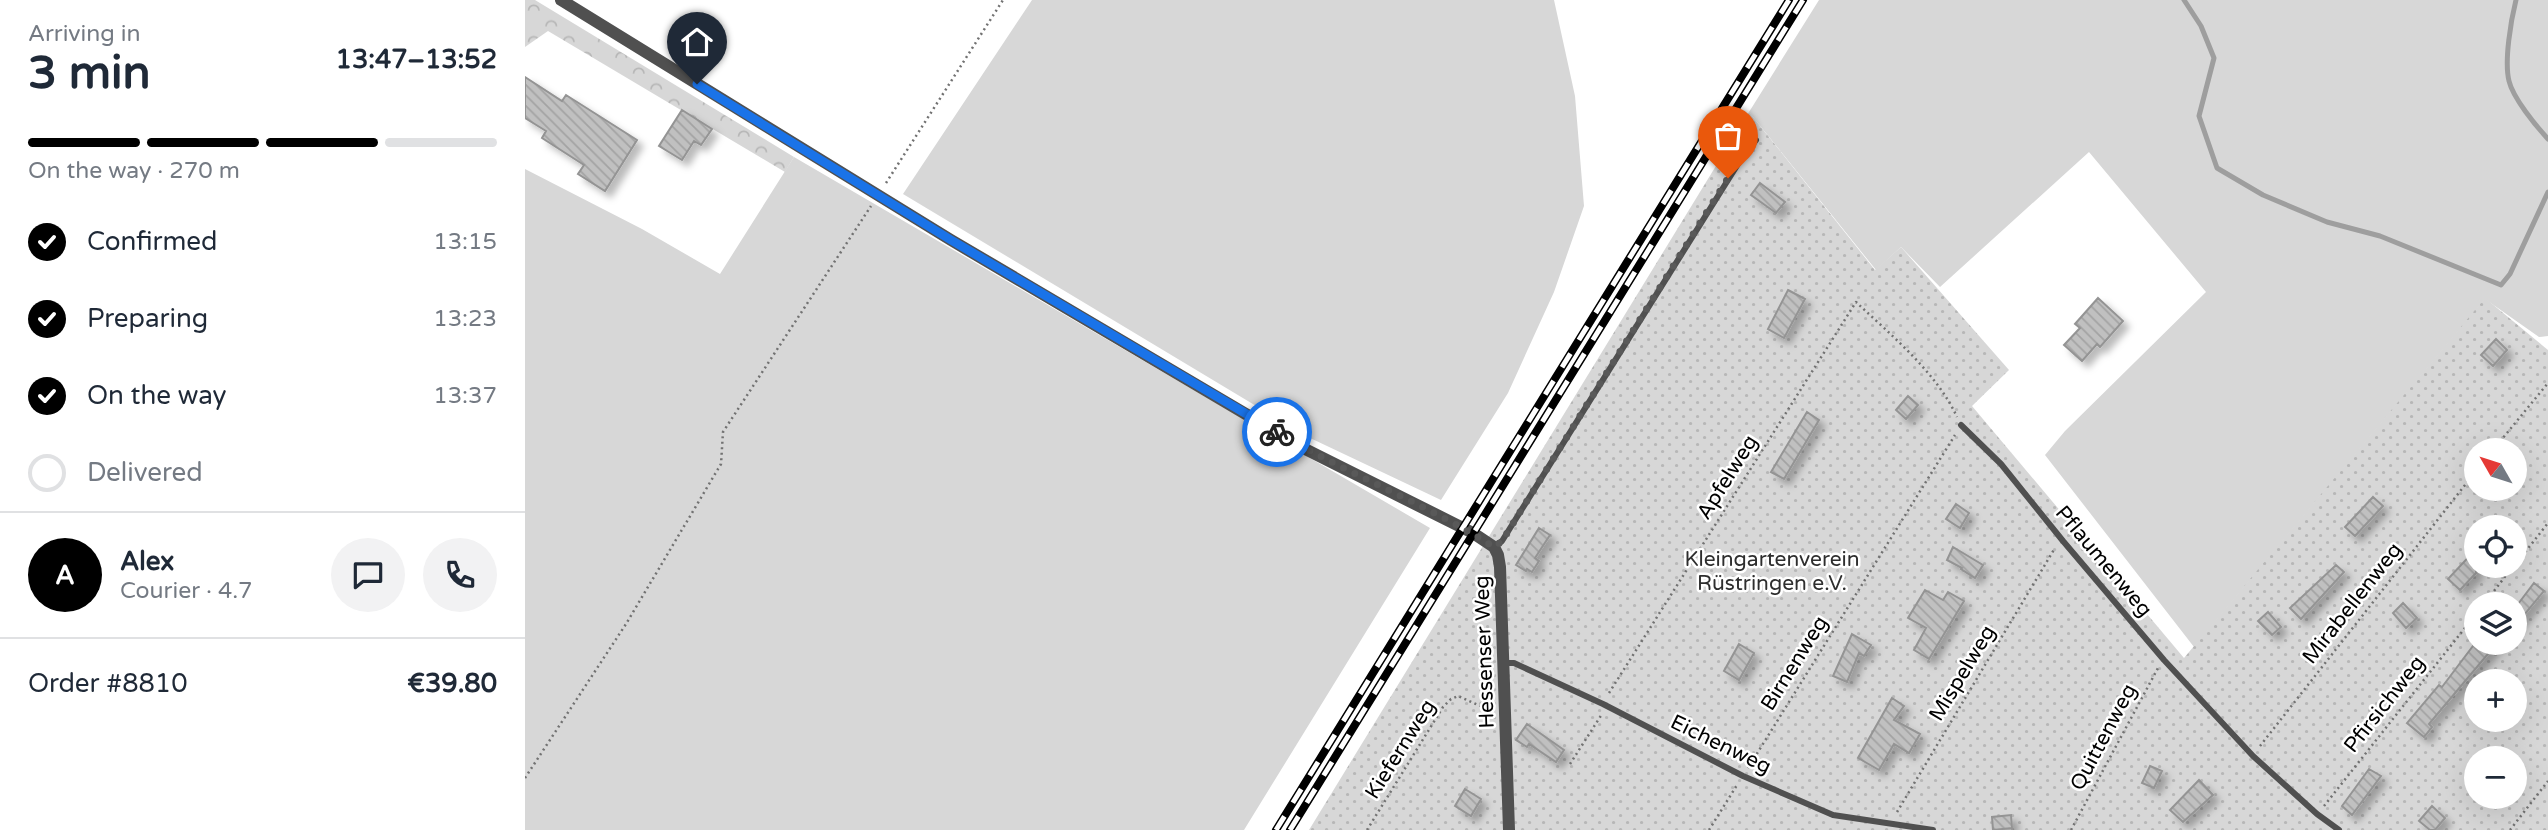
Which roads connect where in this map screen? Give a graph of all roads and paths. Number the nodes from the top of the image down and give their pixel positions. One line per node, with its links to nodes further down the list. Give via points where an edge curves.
1 (561, 0): 4 (street, Hessenser Weg)
2 (1003, 0): 4 (path)
3 (1756, 140): 11 (lane)
4 (879, 195): 11 (street, Hessenser Weg, via 1305,449); 23 (path, via 723,432 720,464 627,624)
5 (2548, 383): 7 (path)
6 (1961, 425): 10 (lane, Pflaumenweg, via 2001,464); 18 (path, Apfelweg, via 1941,390 1899,341 1856,302); 22 (path, Birnenweg)
7 (2503, 438)
8 (2464, 486): 20 (path, Mirabellenweg)
9 (2548, 523): 12 (path)
10 (2063, 541): 16 (lane, Pflaumenweg); 26 (path, Mispelweg, via 2053,550)
11 (1494, 547): 17 (street, Hessenser Weg, via 1499,555)
12 (2527, 550)
13 (2505, 578): 14 (path)
14 (2494, 592)
15 (2464, 629): 25 (path, Pfirsichweg)
16 (2164, 660): 20 (lane, Pflaumenweg); 31 (path, Quittenweg)
17 (1504, 663): 18 (lane, Eichenweg, via 1514,663); 19 (street, Hessenser Weg)
18 (1604, 705): 21 (path, Apfelweg); 22 (lane, Eichenweg)
19 (1506, 714): 27 (path, Kiefernweg, via 1458,696 1451,699); 28 (street, Hessenser Weg)
20 (2253, 756): 25 (lane, Pflaumenweg)
21 (1570, 764)
22 (1743, 776): 26 (lane, Eichenweg, via 1833,815); 29 (path, Birnenweg)
23 (525, 778)
24 (2548, 781): 33 (path)
25 (2317, 814): 32 (lane, Pflaumenweg)
26 (1891, 823): 30 (lane, Eichenweg)
27 (1367, 830)
28 (1509, 830)
29 (1709, 830)
30 (1933, 830)
31 (2071, 830)
32 (2339, 830)
33 (2510, 830)

